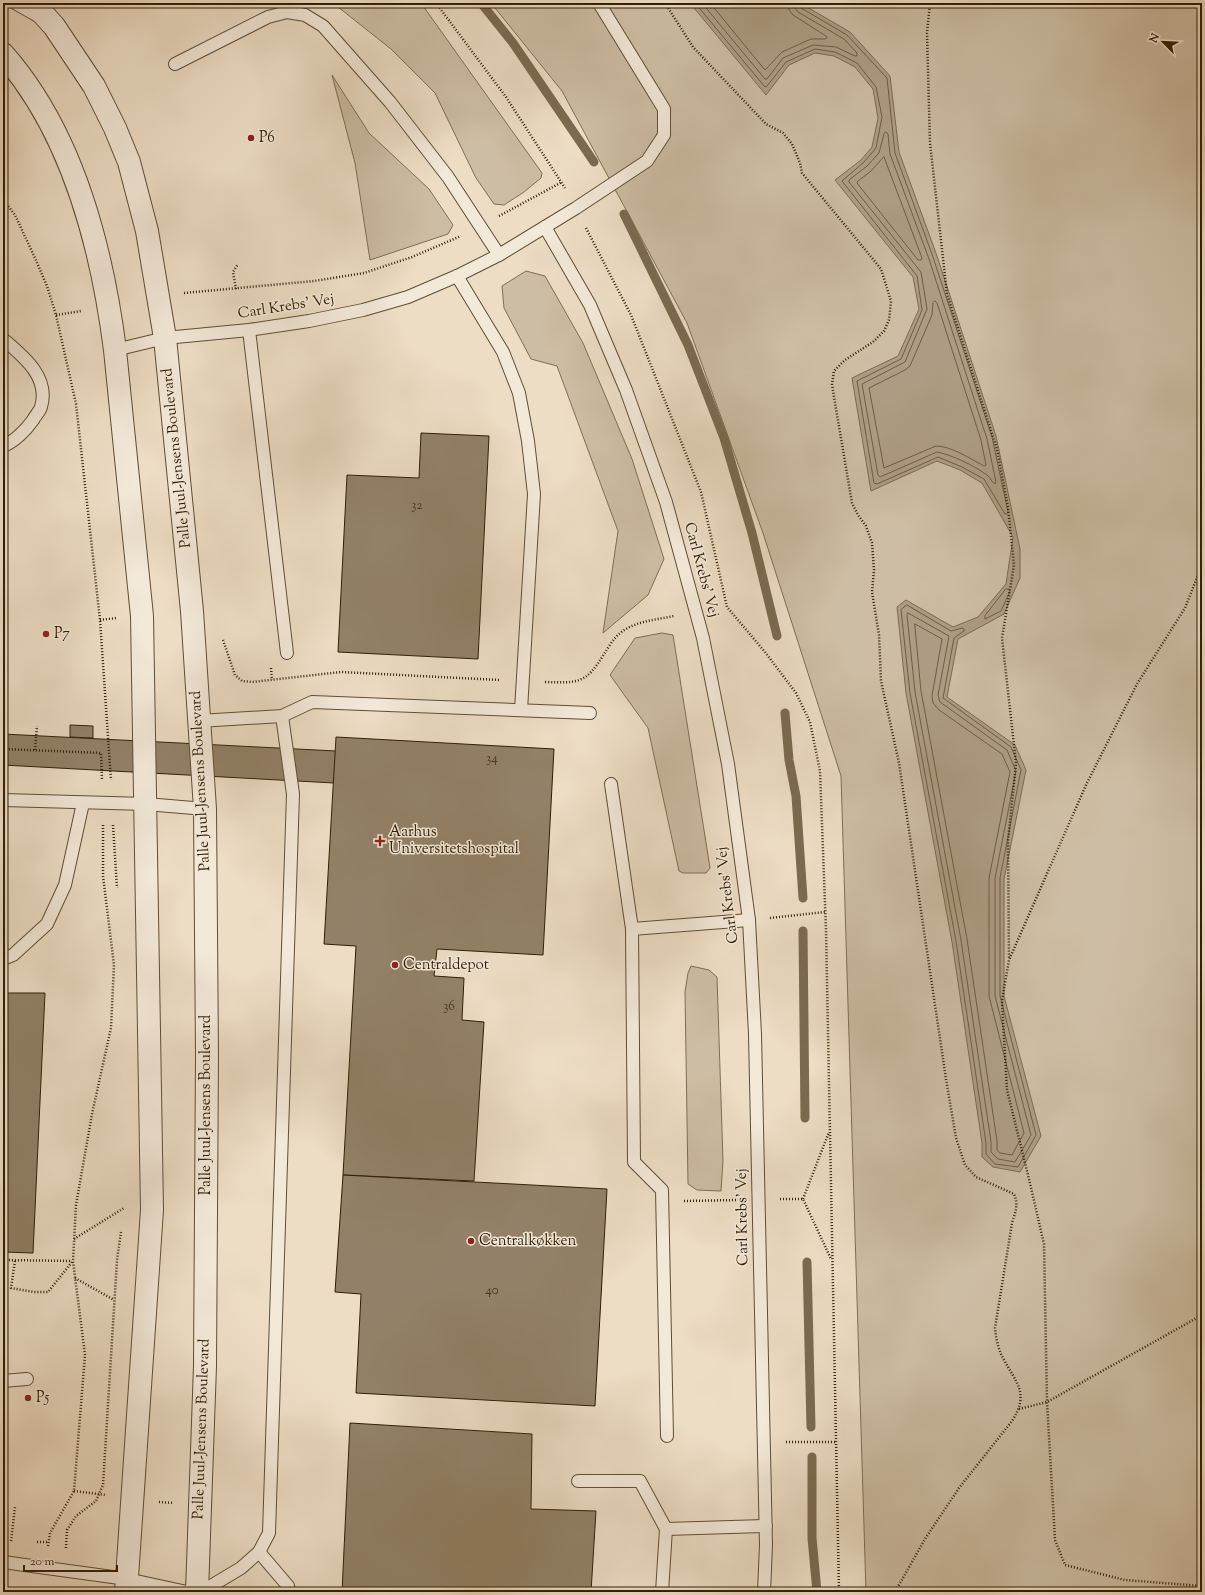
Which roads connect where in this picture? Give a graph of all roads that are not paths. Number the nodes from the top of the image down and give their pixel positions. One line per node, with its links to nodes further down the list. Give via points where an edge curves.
1 (16, 3): 4 (lane)
2 (33, 3): 4 (street, Palle Juul-Jensens Boulevard)
3 (599, 3): 7 (lane, Carl Krebs' Vej, via 664,109 664,135 647,161)
4 (54, 26): 11 (street, Palle Juul-Jensens Boulevard, via 94,86 129,162 147,231)
5 (3, 54): 13 (street, via 46,113 67,156 95,244)
6 (175, 64): 8 (lane, via 268,17 287,12 305,15 323,26 390,102 448,178)
7 (546, 227): 8 (lane, Carl Krebs' Vej); 25 (lane, Carl Krebs' Vej, via 590,305 626,390 666,502 703,638 728,764)
8 (499, 255): 9 (lane, Carl Krebs' Vej)
9 (457, 276): 10 (lane, Carl Krebs' Vej, via 408,297 363,310); 16 (lane, via 503,352 519,393 528,441 534,494)
10 (249, 330): 11 (lane, Carl Krebs' Vej); 15 (lane)
11 (165, 338): 13 (lane, Carl Krebs' Vej); 19 (street, Palle Juul-Jensens Boulevard, via 192,611)
12 (3, 339): 14 (lane, via 21,353 35,369 43,387 41,408 30,425 10,444)
13 (115, 350): 23 (street, via 142,616)
14 (3, 446)
15 (287, 653)
16 (521, 710): 17 (lane); 18 (lane, via 312,702)
17 (590, 713)
18 (282, 716): 19 (lane); 34 (lane, via 293,794 269,1533)
19 (199, 721): 24 (street, Palle Juul-Jensens Boulevard)
20 (611, 784): 26 (lane)
21 (3, 800): 22 (lane)
22 (83, 803): 23 (lane); 27 (lane, via 65,885 47,924 14,955)
23 (146, 804): 24 (lane); 36 (street, via 152,1210)
24 (205, 809): 38 (street, Palle Juul-Jensens Boulevard, via 205,1358)
25 (749, 920): 26 (lane); 32 (lane, Carl Krebs' Vej, via 755,1034)
26 (632, 929): 30 (lane, via 634,1162 662,1190)
27 (3, 959)
28 (26, 1379): 29 (lane)
29 (3, 1381)
30 (667, 1436)
31 (578, 1481): 33 (lane, via 640,1481)
32 (766, 1526): 33 (lane); 42 (lane, Carl Krebs' Vej)
33 (666, 1529): 41 (lane)
34 (259, 1552): 39 (lane, via 241,1568); 40 (lane, via 288,1586)
35 (5, 1562): 36 (lane, via 64,1570)
36 (126, 1585): 37 (lane)
37 (187, 1592)
38 (197, 1592)
39 (200, 1592)
40 (289, 1592)
41 (662, 1592)
42 (764, 1592)

